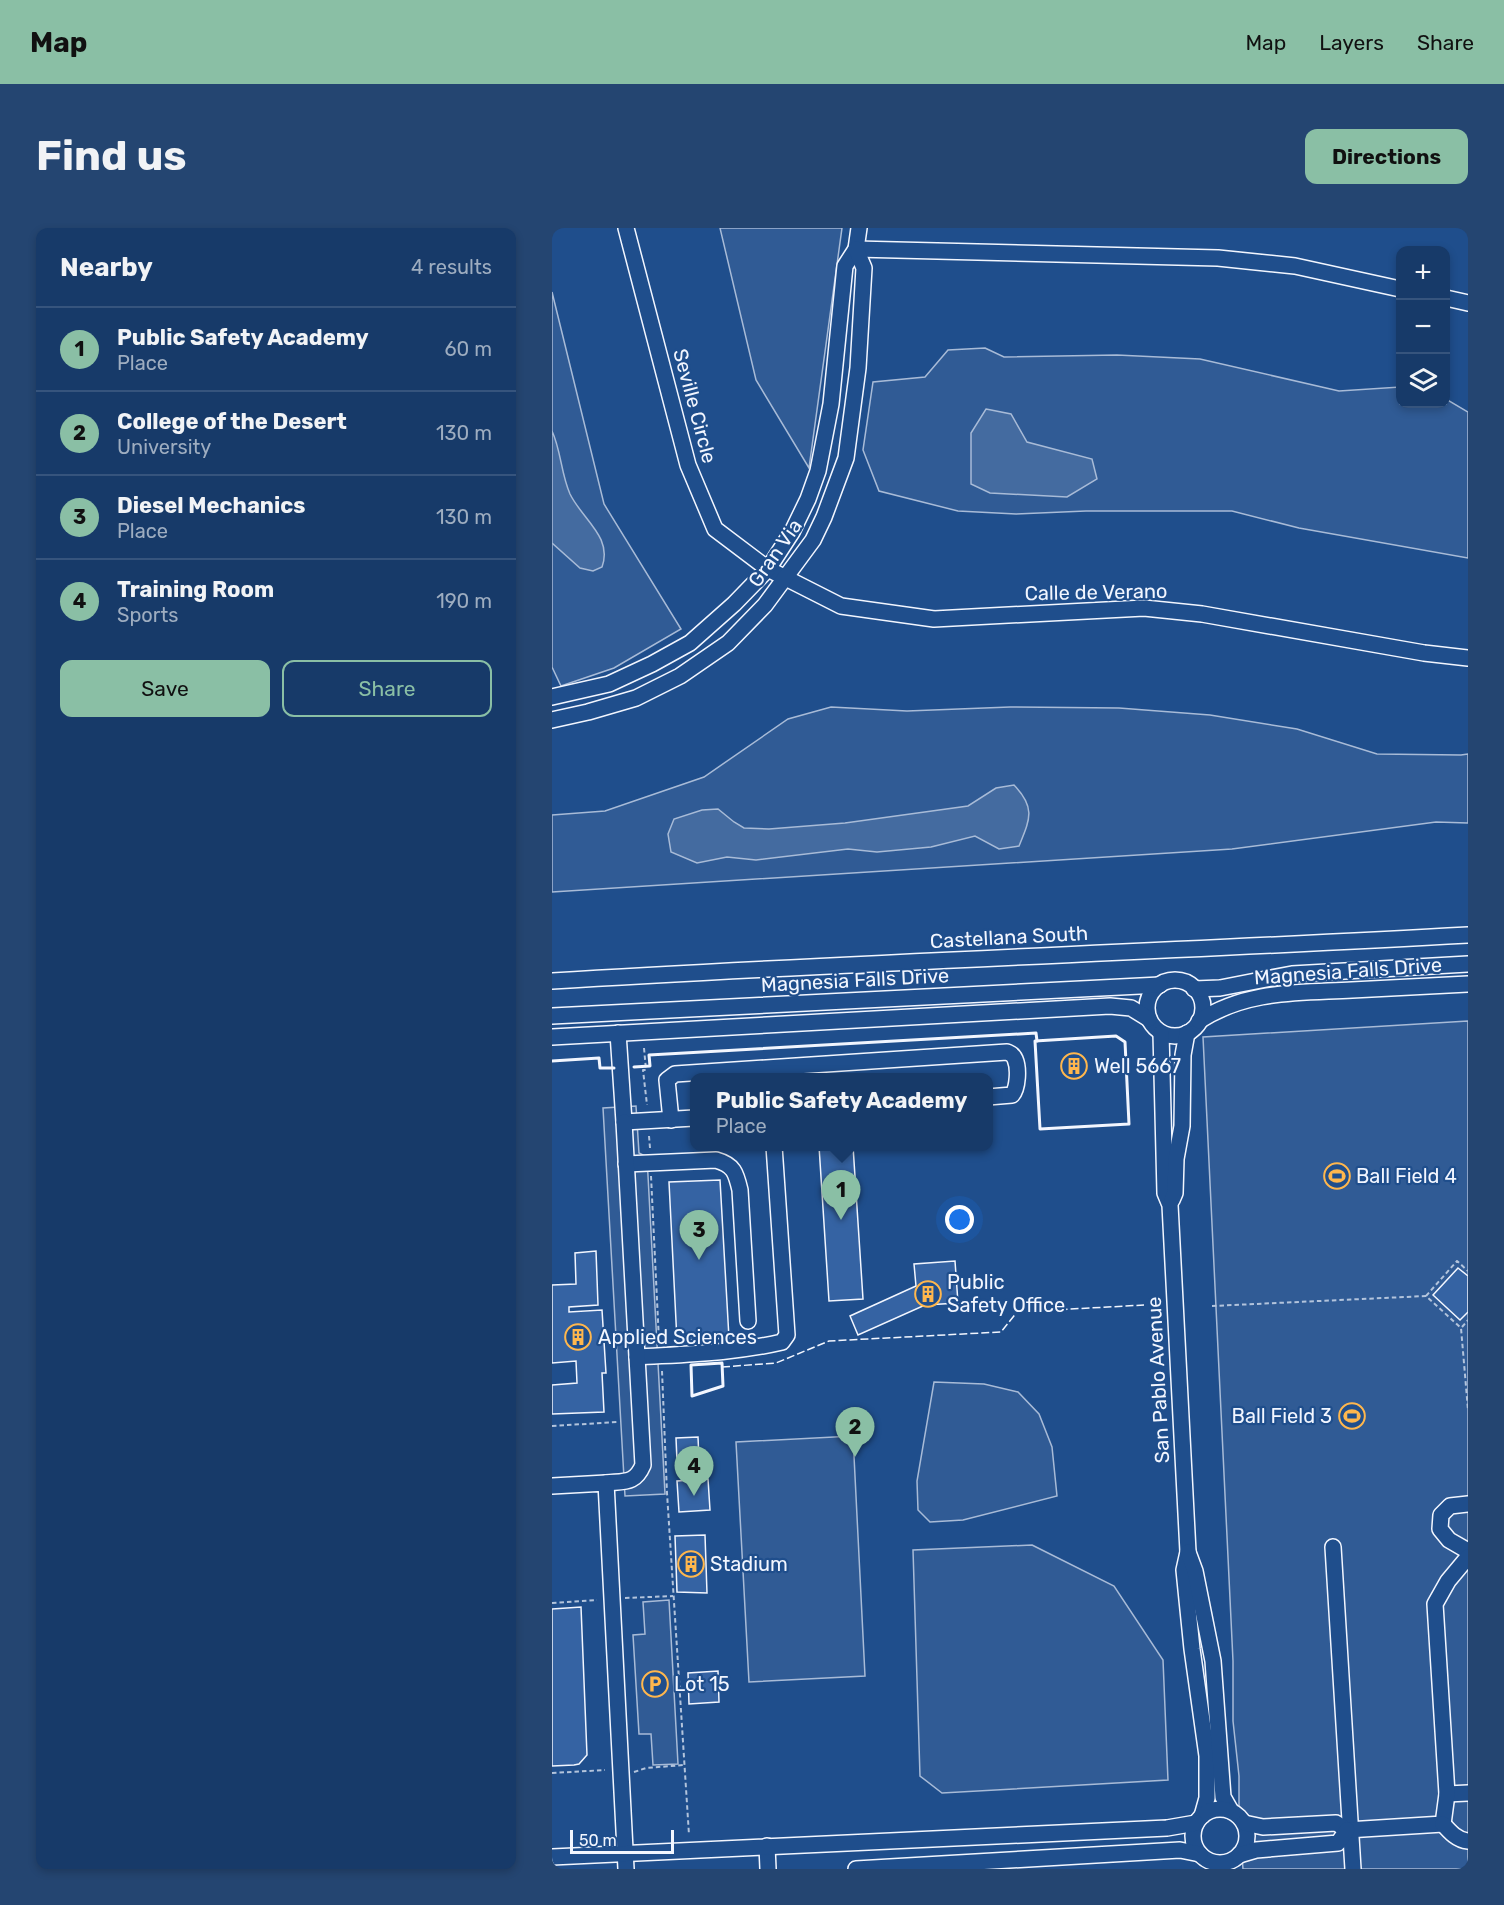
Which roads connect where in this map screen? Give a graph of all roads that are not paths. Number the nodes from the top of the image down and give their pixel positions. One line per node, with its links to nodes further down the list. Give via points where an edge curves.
1 (626, 228): 7 (street, Seville Circle, via 688,465 715,529)
2 (860, 228): 3 (street, Gran Via)
3 (856, 249): 4 (street, via 1218,258 1295,266); 7 (street, Gran Via, via 845,266 831,405 818,471 792,532); 8 (street, Gran Via, via 864,268 858,368 846,458 813,540)
4 (1396, 288)
5 (1450, 299): 6 (street)
6 (1468, 303)
7 (768, 569): 8 (street, Calle de Verano); 10 (street, Gran Via, via 690,643 609,684)
8 (785, 578): 9 (street, Calle de Verano, via 841,606 934,619 1144,608); 11 (street, Gran Via, via 728,643 680,676 636,698)
9 (1468, 658)
10 (552, 697)
11 (552, 720)
12 (1468, 935): 14 (street, Castellana South)
13 (1468, 964): 17 (street, Magnesia Falls Drive, via 1292,975)
14 (552, 981)
15 (1468, 984): 20 (street, Magnesia Falls Drive, via 1278,994 1234,1003)
16 (1160, 985): 17 (street, via 1179,981); 18 (street, Magnesia Falls Drive); 19 (street, via 1148,999)
17 (1194, 989): 20 (street, via 1202,1004)
18 (552, 1016)
19 (1149, 1018): 21 (street, Magnesia Falls Drive, via 1131,1008 1110,1006); 22 (street)
20 (1200, 1021): 23 (street)
21 (618, 1033): 24 (street, Magnesia Falls Drive); 30 (street)
22 (1161, 1033): 23 (street); 33 (street, San Pablo Avenue, via 1165,1193)
23 (1187, 1033): 33 (street, San Pablo Avenue, via 1182,1125 1175,1193)
24 (552, 1037)
25 (690, 1073): 27 (street, via 1007,1052 1016,1060 1016,1091)
26 (690, 1073): 29 (street, via 675,1074 667,1080)
27 (993, 1097)
28 (690, 1118): 29 (street)
29 (671, 1120): 30 (street)
30 (624, 1122): 32 (street)
31 (774, 1151): 35 (street, via 785,1338 757,1348)
32 (626, 1164): 34 (street, via 716,1160 732,1168 740,1190); 35 (street)
33 (1170, 1205): 41 (street, San Pablo Avenue)
34 (748, 1321)
35 (637, 1357): 36 (street, via 643,1465 634,1480)
36 (606, 1483): 37 (street); 53 (street)
37 (552, 1486)
38 (1468, 1504): 40 (street, via 1450,1506 1441,1515 1440,1529 1449,1540)
39 (1333, 1547): 49 (street)
40 (1468, 1551)
41 (1188, 1552): 45 (street, San Pablo Avenue, via 1214,1661 1222,1797); 46 (street, San Pablo Avenue, via 1184,1570 1186,1593 1207,1756 1207,1798)
42 (1468, 1557): 44 (street, via 1435,1604)
43 (1468, 1793): 44 (street)
44 (1447, 1794): 48 (street)
45 (1231, 1811): 46 (street, via 1213,1810); 47 (street)
46 (1199, 1820): 50 (street, via 1178,1827); 55 (street, via 1193,1838)
47 (1244, 1823): 49 (street, via 1263,1827 1336,1823); 56 (street, via 1247,1840)
48 (1443, 1824): 49 (street); 51 (street, via 1452,1834)
49 (1349, 1830): 56 (street, via 1338,1843 1256,1850); 61 (street)
50 (980, 1836): 52 (street); 57 (street)
51 (1468, 1841)
52 (767, 1846): 53 (street); 59 (street)
53 (625, 1853): 54 (street); 58 (street)
54 (552, 1857)
55 (1205, 1861): 56 (street); 57 (street, via 1180,1850)
56 (1233, 1861)
57 (981, 1862): 60 (street)
58 (626, 1869)
59 (768, 1869)
60 (856, 1869)
61 (1353, 1869)

